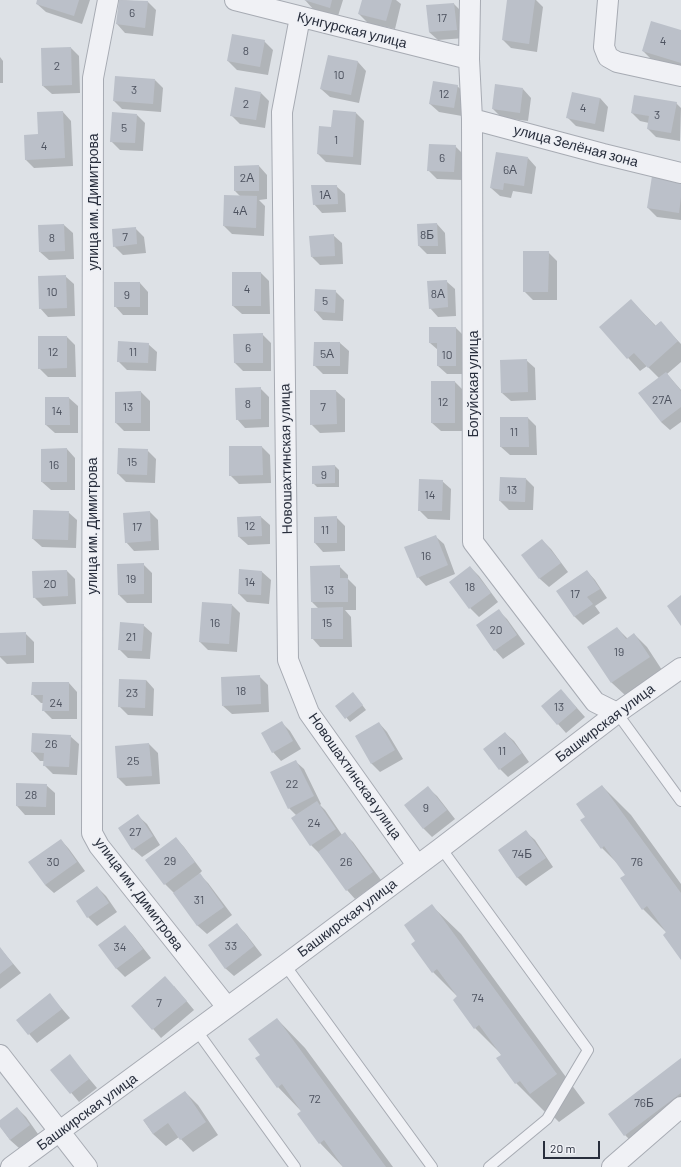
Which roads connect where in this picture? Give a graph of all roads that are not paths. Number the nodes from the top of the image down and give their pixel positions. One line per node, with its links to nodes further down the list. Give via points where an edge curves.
1 (108, 0): 16 (street, улица им. Димитрова, via 93,78 92,832 99,846)
2 (235, 0): 5 (street, Кунгурская улица)
3 (470, 0): 6 (street, Богуйская улица)
4 (608, 0): 7 (street, via 604,47 608,57 617,62)
5 (300, 17): 6 (street, Кунгурская улица); 14 (street, Новошахтинская улица, via 282,112 288,660 309,713)
6 (469, 59): 8 (street, Богуйская улица)
7 (681, 76)
8 (472, 119): 9 (street, улица Зелёная зона); 11 (street, Богуйская улица, via 473,542 595,702)
9 (681, 173)
10 (681, 668): 11 (street, Башкирская улица)
11 (617, 712): 12 (lane); 13 (street, Башкирская улица)
12 (681, 800)
13 (441, 848): 14 (street, Башкирская улица); 26 (lane, via 588,1050 547,1119)
14 (418, 864): 15 (street, Башкирская улица)
15 (285, 965): 16 (street, Башкирская улица); 25 (lane)
16 (227, 1007): 17 (street, Башкирская улица)
17 (197, 1031): 20 (street, Башкирская улица); 24 (lane)
18 (0, 1055): 20 (street)
19 (681, 1107): 21 (street)
20 (59, 1132): 22 (street, Башкирская улица); 23 (street)
21 (622, 1165)
22 (11, 1167)
23 (87, 1167)
24 (295, 1167)
25 (432, 1167)
26 (489, 1167)

